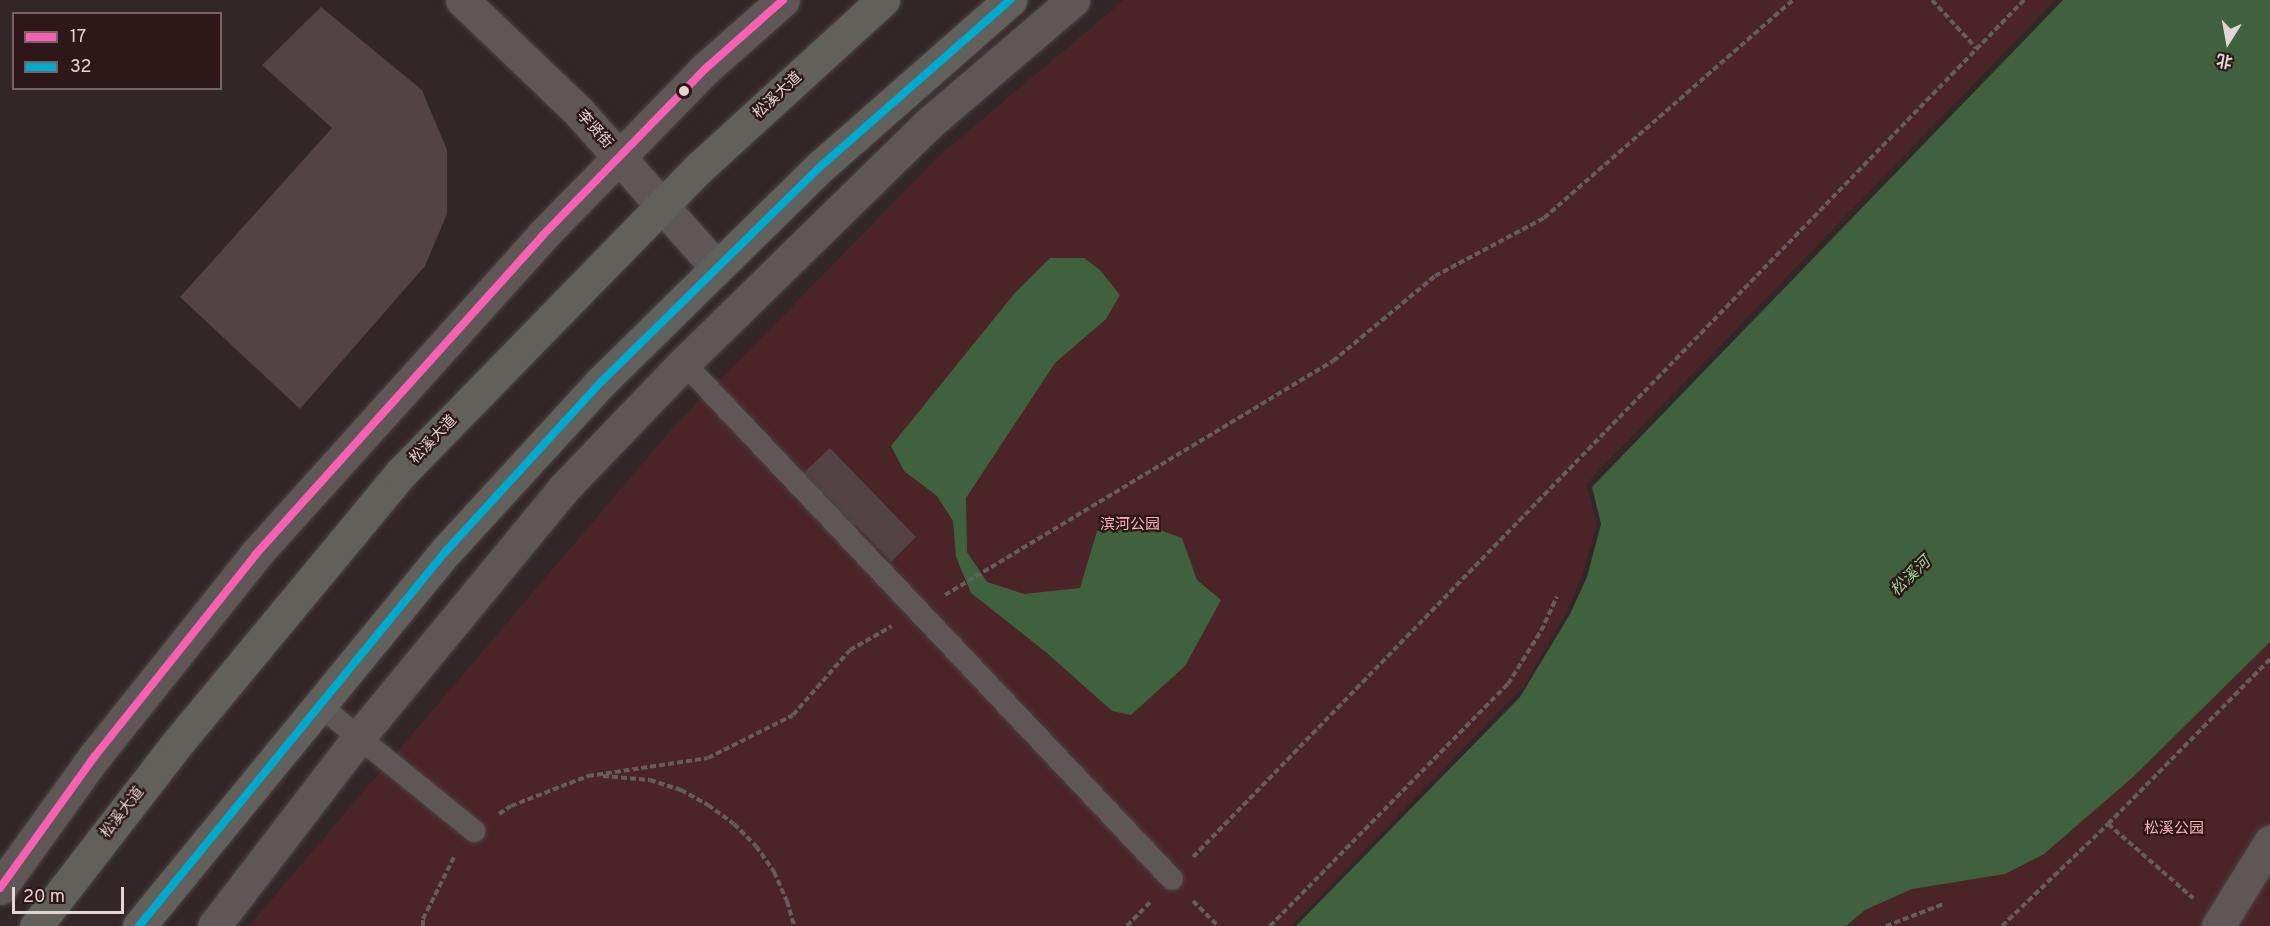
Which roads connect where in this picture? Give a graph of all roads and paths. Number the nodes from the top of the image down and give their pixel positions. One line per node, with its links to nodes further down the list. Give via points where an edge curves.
1 (462, 0): 10 (street, 李贤街, via 579,112)
2 (783, 0): 10 (main road, via 705,69)
3 (883, 0): 11 (highway, 松溪大道)
4 (1010, 0): 12 (highway, via 821,165)
5 (1073, 0): 13 (main road, via 928,124)
6 (1793, 0): 15 (path, via 1544,218 1435,276 1333,361)
7 (1932, 0): 9 (path)
8 (2024, 0): 9 (path)
9 (1976, 48): 23 (path)
10 (618, 158): 11 (street, 李贤街); 24 (main road, via 451,335 256,554 95,756)
11 (661, 207): 12 (street, 李贤街); 27 (highway, 松溪大道, via 401,473 180,740)
12 (717, 268): 17 (highway, via 602,381 447,550)
13 (684, 363): 15 (lane); 18 (main road, via 564,489)
14 (1557, 597): 33 (path, via 1508,684)
15 (919, 611): 19 (path, via 850,650 793,715 708,758); 23 (lane)
16 (2270, 658): 20 (path)
17 (320, 705): 18 (lane); 28 (highway)
18 (358, 738): 21 (lane); 29 (main road)
19 (588, 776): 21 (path, via 511,806); 31 (path, via 651,780 708,805 756,846 774,872)
20 (2108, 824): 26 (path); 35 (path)
21 (474, 831): 30 (path, via 449,862)
22 (2270, 842): 26 (street)
23 (1172, 879): 32 (path)
24 (0, 888)
25 (1944, 904): 34 (path)
26 (2219, 924)
27 (36, 926)
28 (139, 926)
29 (214, 926)
30 (423, 926)
31 (794, 926)
32 (1127, 926)
33 (1270, 926)
34 (1886, 926)
35 (2002, 926)

